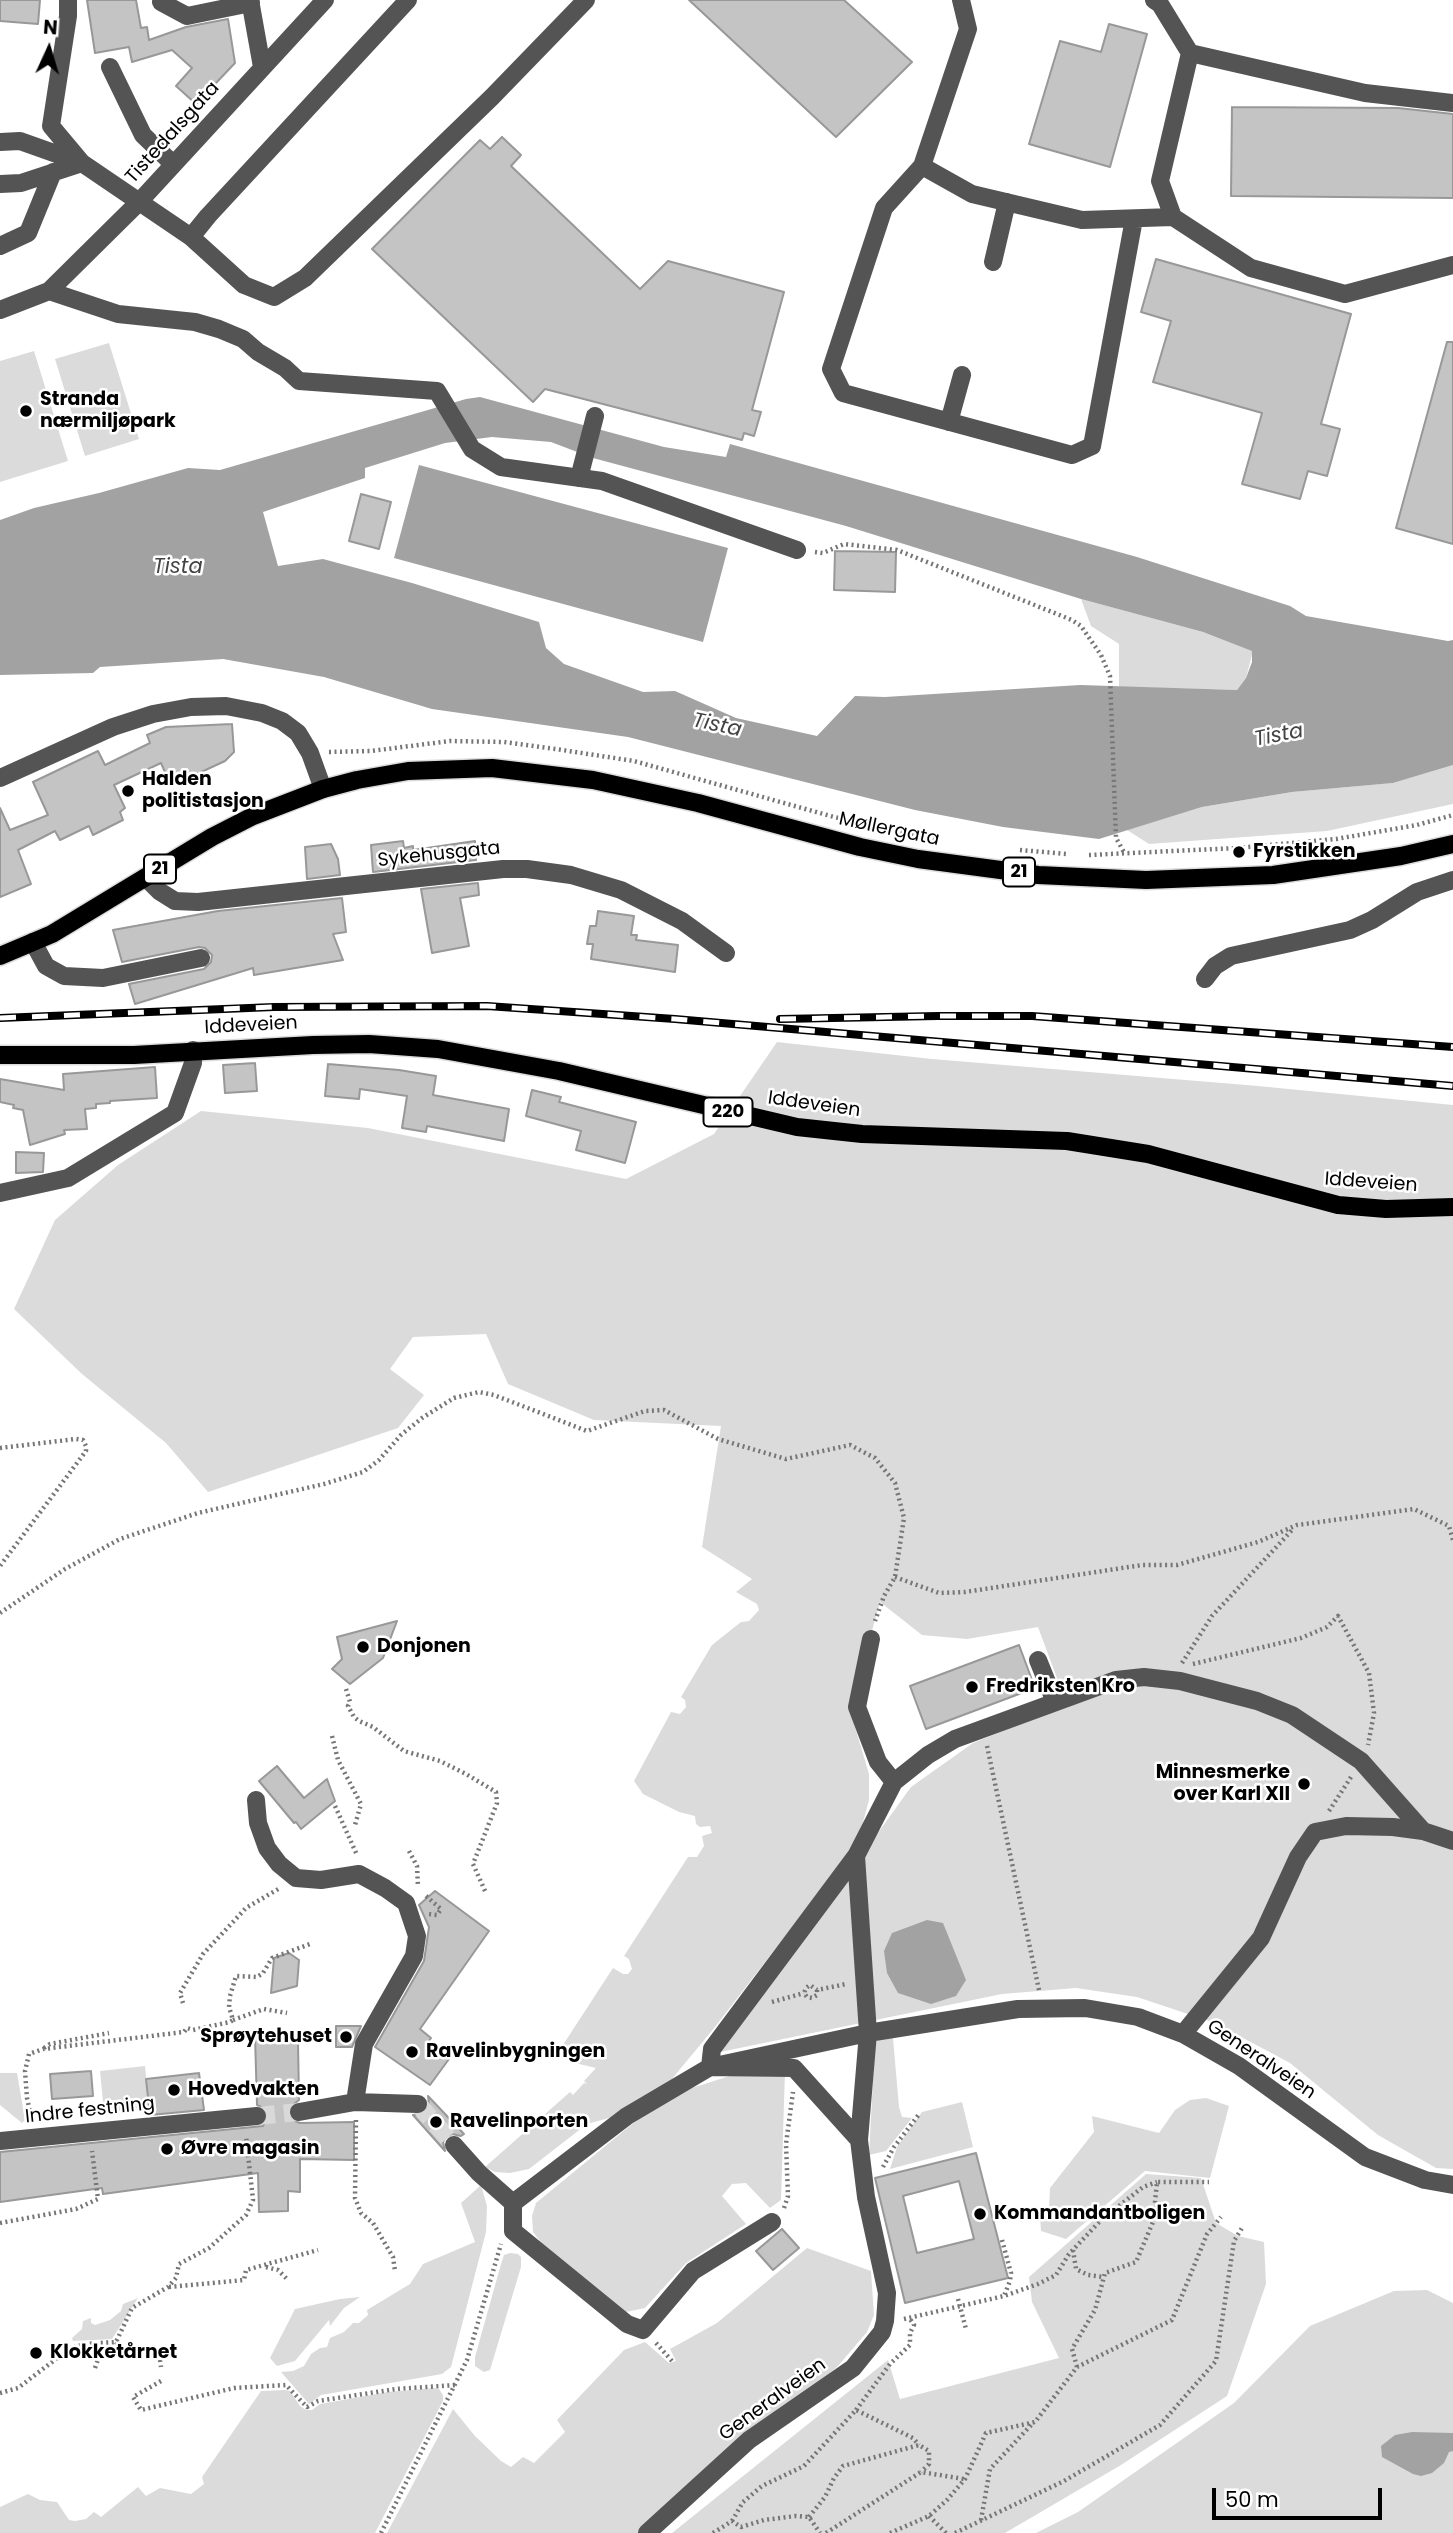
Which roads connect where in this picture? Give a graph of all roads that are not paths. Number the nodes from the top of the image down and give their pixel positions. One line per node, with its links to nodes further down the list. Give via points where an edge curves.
1 (68, 0): 14 (street, via 51,126)
2 (325, 0): 11 (street, Tistedalsgata)
3 (408, 0): 23 (street)
4 (586, 0): 23 (street, via 315,269 274,297 244,285)
5 (961, 0): 16 (street, via 968,29)
6 (1154, 0): 9 (street)
7 (161, 2): 8 (street, via 187,16)
8 (250, 2): 11 (street)
9 (1190, 53): 12 (street, via 1365,93); 21 (street, via 1160,181)
10 (110, 67): 15 (street, via 143,135)
11 (262, 67): 15 (street, Tistedalsgata)
12 (1453, 103)
13 (0, 142): 14 (street, via 20,141)
14 (82, 163): 17 (street); 19 (street)
15 (173, 164): 19 (street, Tistedalsgata)
16 (922, 166): 20 (street, via 972,194); 31 (street, via 884,208 831,369 843,393)
17 (53, 172): 18 (street, via 21,183); 24 (street, via 28,233)
18 (0, 184)
19 (139, 202): 23 (street); 27 (street, Tistedalsgata)
20 (1007, 202): 22 (street, via 1082,220); 25 (street)
21 (1173, 217): 22 (street); 26 (street, via 1251,268 1345,294)
22 (1134, 219): 31 (street, via 1092,446 1072,455)
23 (191, 237)
24 (0, 246)
25 (993, 262)
26 (1453, 265)
27 (49, 291): 28 (street); 32 (street, via 118,314 219,329 243,339 299,381 437,391 472,449 500,467)
28 (0, 310)
29 (962, 375): 31 (street)
30 (595, 416): 32 (street)
31 (948, 422)
32 (581, 469): 33 (street, via 602,481)
33 (797, 550)
34 (0, 778): 35 (street, via 153,714 226,706 262,713 298,733)
35 (323, 789): 36 (main road, Møllergata / 21, via 421,770 541,772 643,789 918,859 1091,878 1273,875); 37 (main road, 21, via 253,816)
36 (1453, 844)
37 (146, 878): 39 (main road, 21); 40 (street, Sykehusgata, via 176,901 198,902 527,869 571,875 621,890 682,921)
38 (1453, 880): 43 (street, via 1417,892 1350,930 1231,956)
39 (33, 942): 41 (main road, 21); 42 (street, via 46,966 64,976 103,978)
40 (726, 953)
41 (0, 956)
42 (201, 958)
43 (1205, 979)
44 (193, 1050): 45 (main road, Iddeveien / 220); 46 (street, via 193,1063 175,1112 68,1178); 47 (main road, Iddeveien / 220, via 369,1044 438,1049 571,1074 808,1129 1079,1143 1148,1154 1338,1205)
45 (0, 1055)
46 (0, 1193)
47 (1453, 1207)
48 (871, 1639): 51 (street, via 857,1707 878,1762)
49 (1038, 1660): 50 (street)
50 (1055, 1702): 51 (street, via 955,1739); 53 (street, via 1116,1680 1144,1677 1257,1700 1292,1716 1361,1761)
51 (894, 1782): 55 (street)
52 (256, 1800): 59 (street, via 258,1823 279,1864 296,1878 321,1880 359,1874 406,1903 417,1936 414,1956 364,2044)
53 (1423, 1831): 54 (street); 57 (street, via 1346,1826 1315,1832 1298,1857 1261,1938)
54 (1453, 1841)
55 (856, 1856): 56 (street); 58 (street, via 712,2049)
56 (868, 2033): 57 (street, Generalveien, via 1018,2009 1084,2008 1138,2017); 58 (street, Generalveien); 64 (street)
57 (1183, 2034): 66 (street, Generalveien, via 1239,2066 1365,2157 1425,2180)
58 (710, 2067): 64 (street, via 794,2068); 67 (street, via 627,2116)
59 (355, 2102): 60 (street); 61 (street)
60 (418, 2104)
61 (299, 2112)
62 (250, 2117): 63 (street, Indre festning)
63 (4, 2137)
64 (859, 2140): 69 (street, Generalveien, via 887,2293 881,2332 853,2368 749,2440)
65 (454, 2145): 67 (street)
66 (1453, 2185)
67 (513, 2203): 68 (street, via 513,2231 628,2324 643,2330 693,2271)
68 (777, 2217)
69 (647, 2533)

